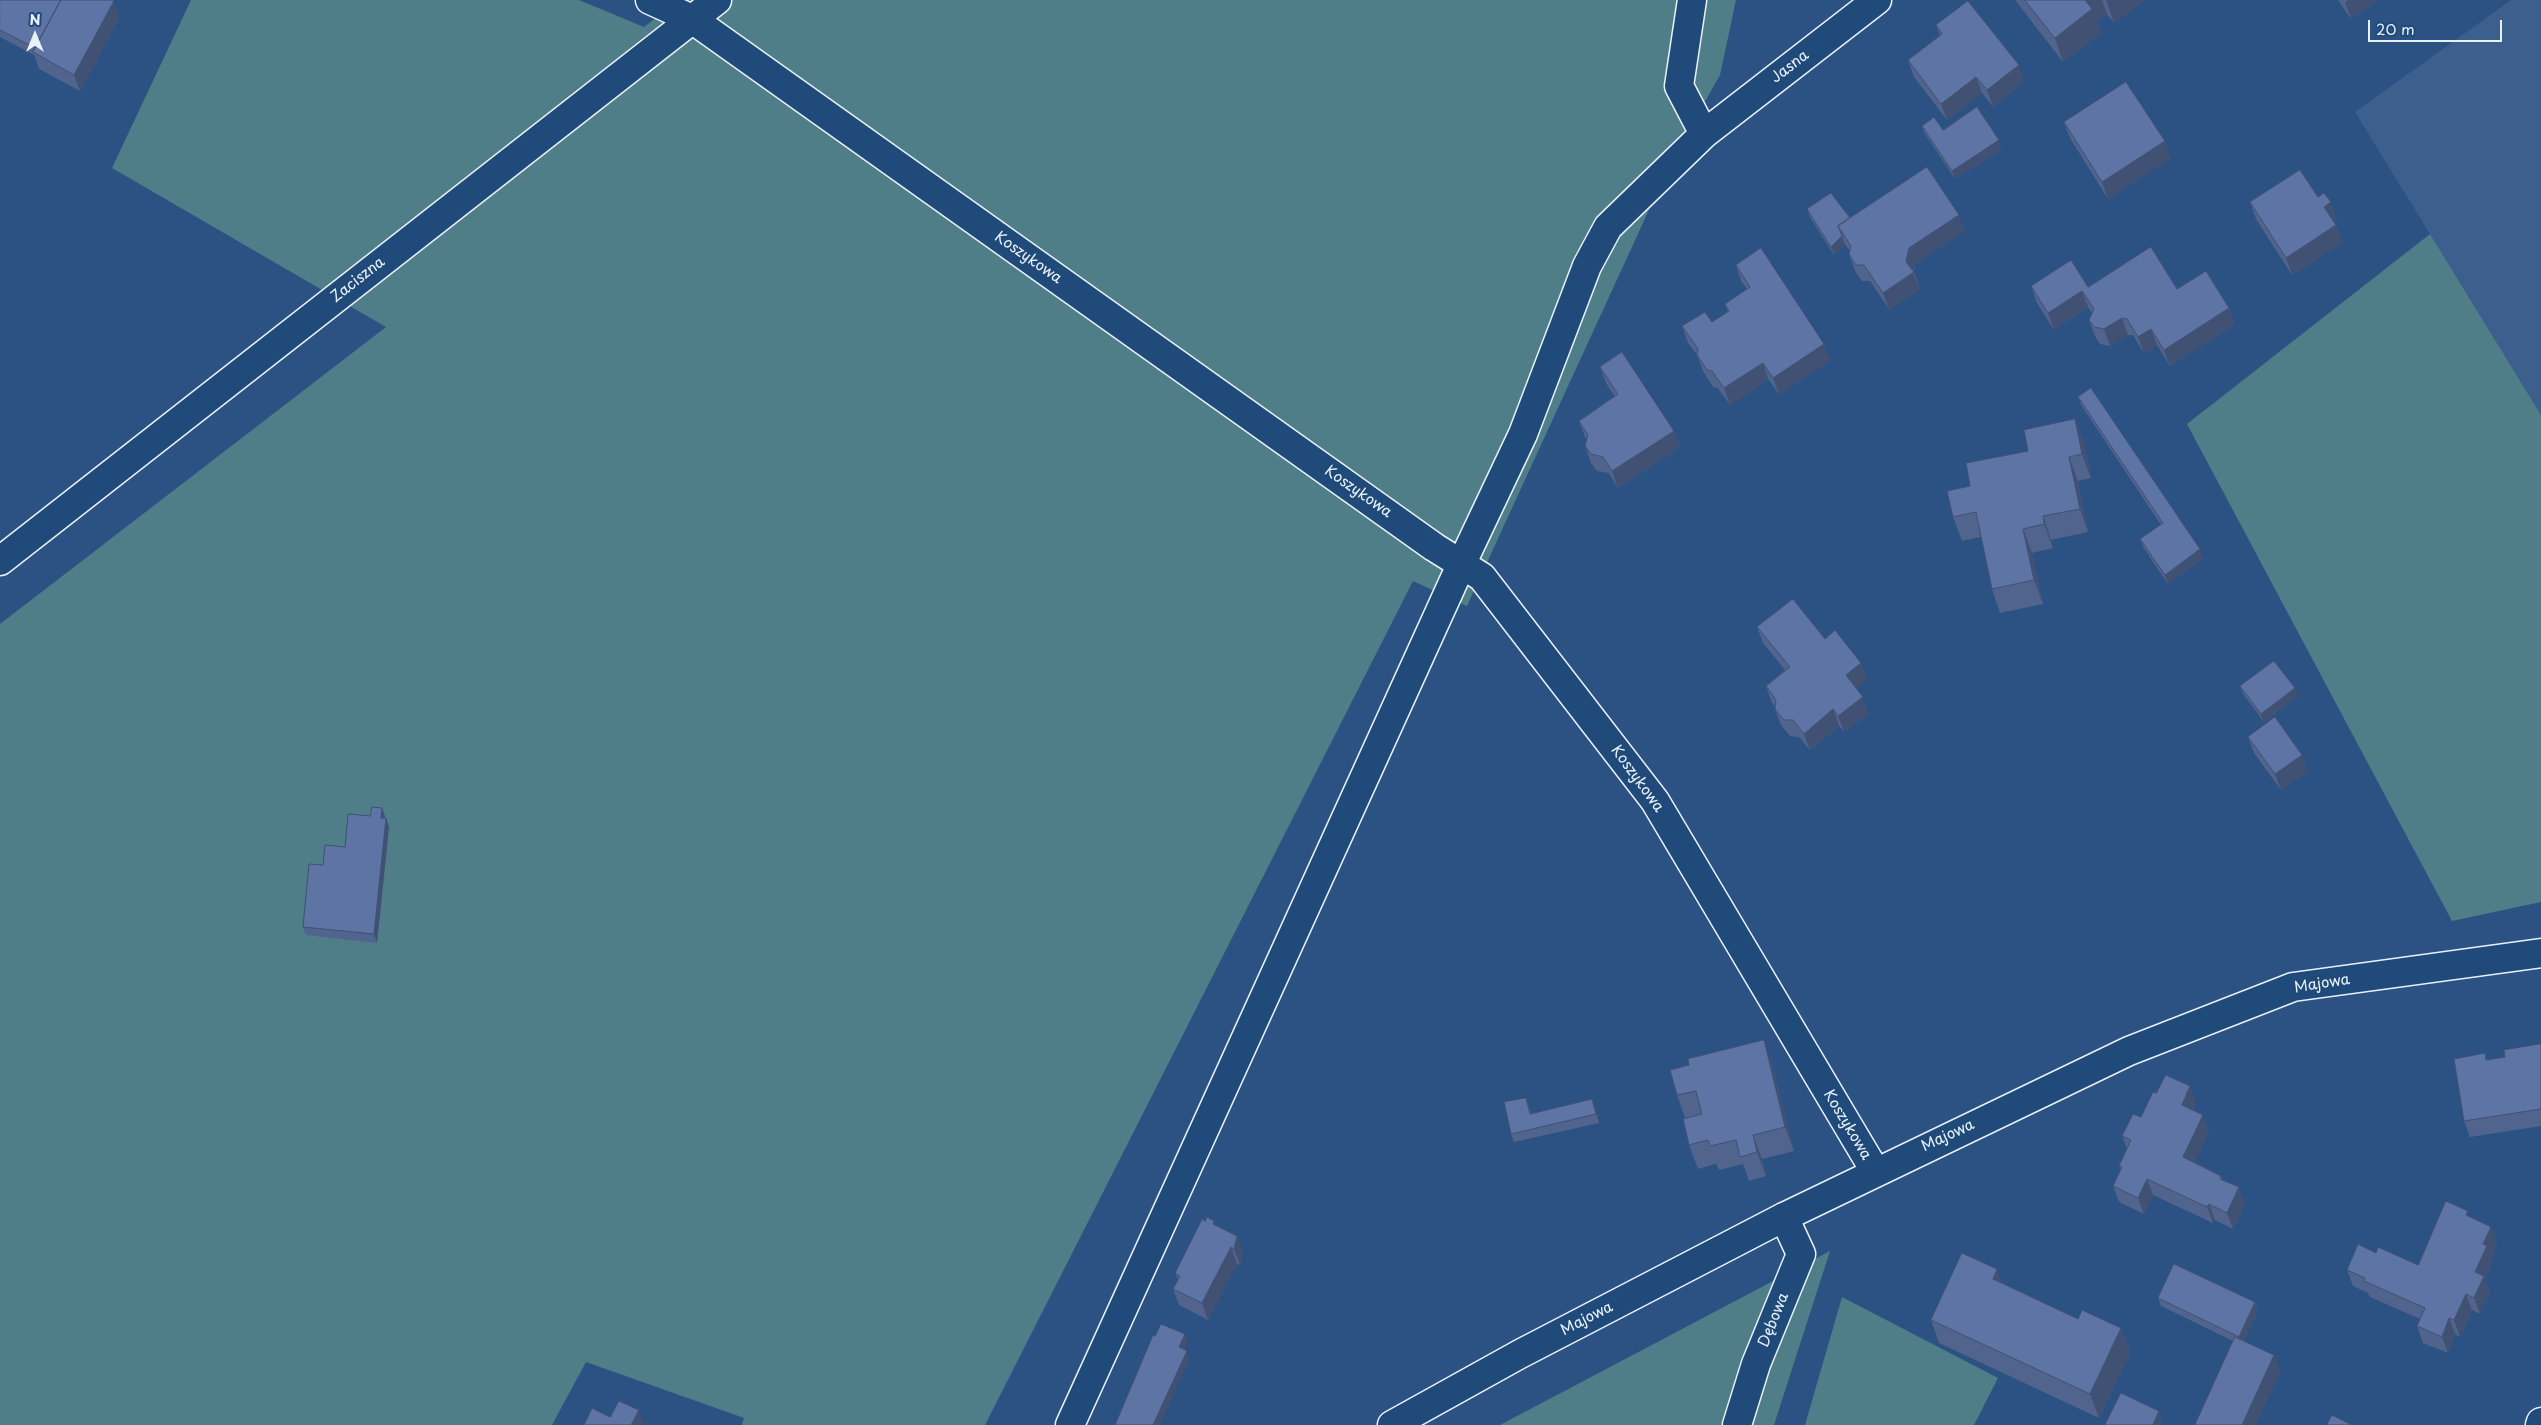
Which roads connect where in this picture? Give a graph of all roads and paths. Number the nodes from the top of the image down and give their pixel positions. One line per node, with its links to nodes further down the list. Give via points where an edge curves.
1 (650, 0): 5 (street, Koszykowa)
2 (717, 0): 5 (street, Zaciszna)
3 (1692, 0): 6 (street, via 1679,86)
4 (1877, 0): 6 (street, Jasna)
5 (692, 19): 7 (street, Zaciszna); 8 (street, Koszykowa)
6 (1704, 134): 8 (street, Jasna, via 1608,227 1587,266 1523,434)
7 (0, 561)
8 (1460, 565): 10 (street, Koszykowa, via 1482,577 1655,801); 12 (street, Jasna)
9 (2541, 953): 10 (street, Majowa, via 2293,987 2129,1050)
10 (1875, 1171): 11 (street, Majowa)
11 (1784, 1217): 13 (street, Majowa, via 1520,1354); 14 (street, Dębowa, via 1801,1254 1756,1364)
12 (1070, 1425)
13 (1392, 1425)
14 (1737, 1425)

